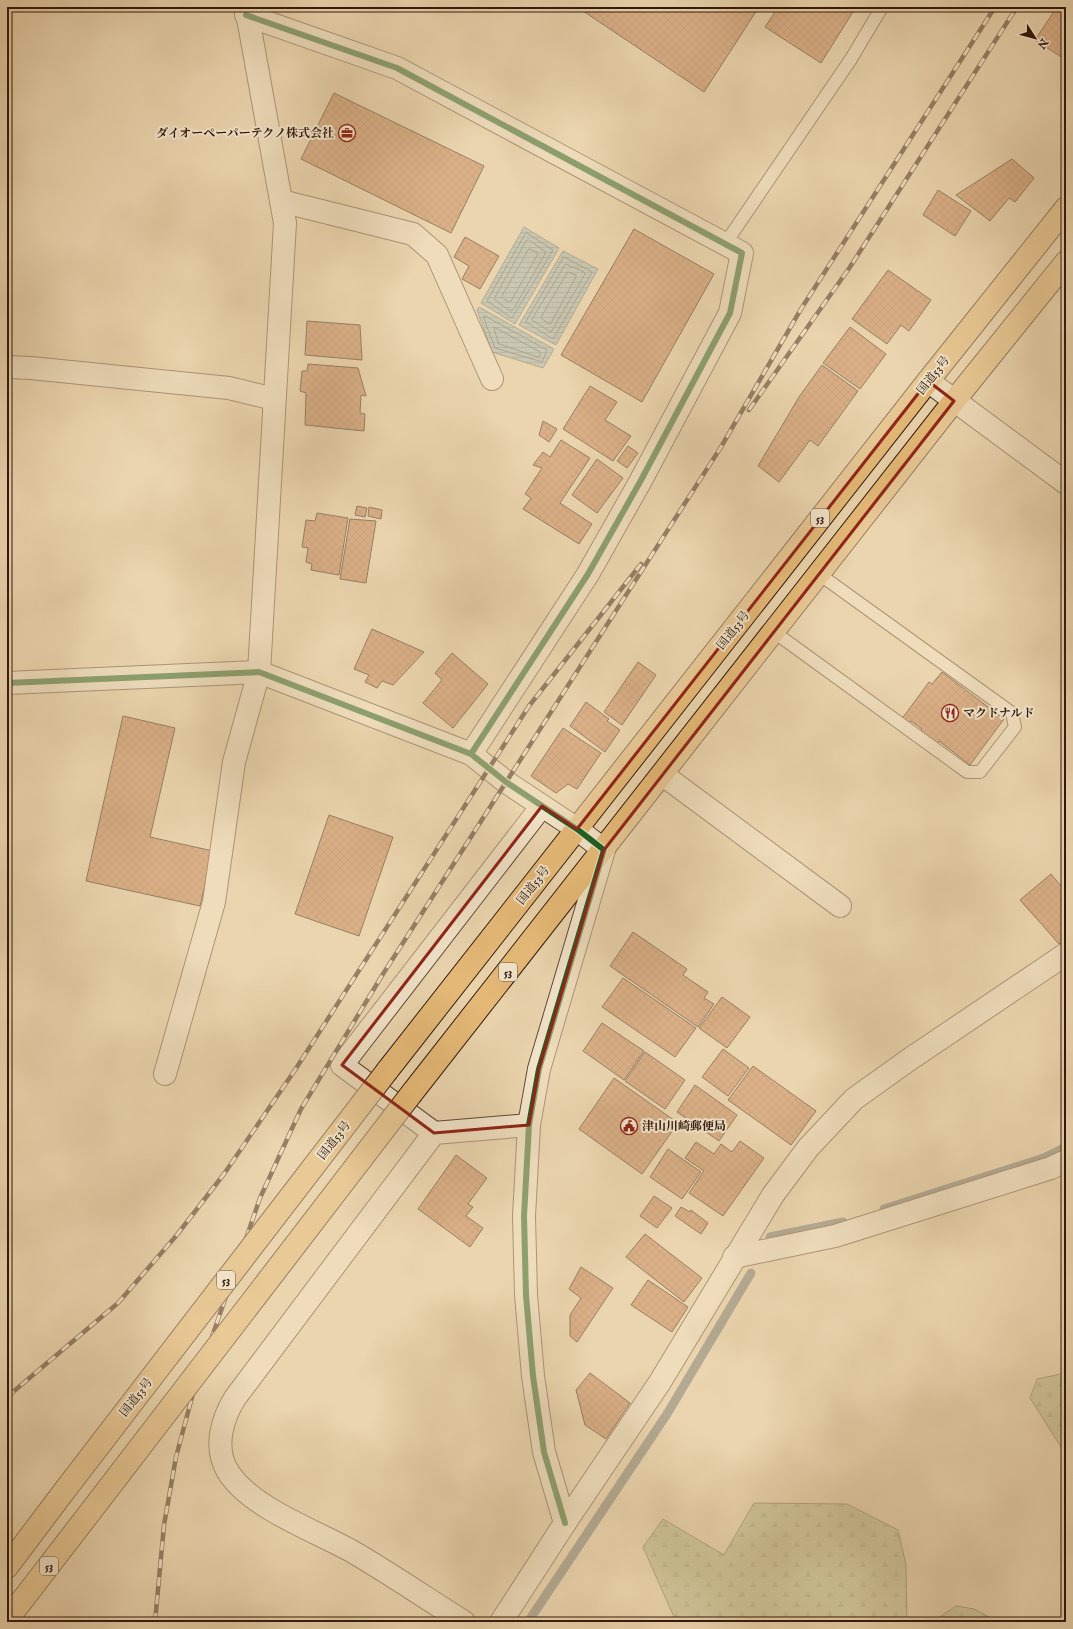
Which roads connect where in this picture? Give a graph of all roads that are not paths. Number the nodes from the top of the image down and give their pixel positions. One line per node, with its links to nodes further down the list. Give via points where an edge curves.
1 (882, 7): 5 (lane, via 851,59)
2 (246, 11): 3 (street); 5 (street, via 397,68)
3 (281, 201): 8 (street, via 412,234 437,255); 10 (street, via 285,223)
4 (1066, 208): 9 (highway, 国道53号 / 53)
5 (725, 244): 17 (street, via 742,253 730,313 588,574)
6 (1066, 262): 11 (highway, 53)
7 (7, 367): 10 (street, via 229,388)
8 (492, 379)
9 (928, 381): 11 (street); 20 (highway, 国道53号 / 53)
10 (274, 399): 15 (street)
11 (954, 400): 12 (street); 13 (highway, 53)
12 (1066, 483)
13 (819, 574): 14 (highway, 53); 14 (lane, via 1012,713 1016,727 980,772 967,772)
14 (774, 632): 18 (highway, 53)
15 (259, 672): 16 (street); 17 (street); 24 (street, via 234,762 214,902)
16 (7, 683)
17 (471, 754): 19 (street)
18 (663, 774): 21 (highway, 53); 22 (street)
19 (542, 806): 20 (street); 26 (street, via 342,1065)
20 (577, 829): 21 (street); 30 (highway, 国道53号 / 53, bridge, via 387,1071)
21 (604, 850): 25 (street, via 539,1069); 31 (highway, 53, bridge, via 412,1093)
22 (840, 906)
23 (1066, 954): 28 (street, via 910,1058 854,1099 808,1148 773,1195)
24 (165, 1074)
25 (529, 1125): 26 (street); 29 (street, via 524,1216 526,1295 533,1376 544,1452)
26 (434, 1133): 32 (street, via 228,1408 220,1446 227,1470 248,1495 353,1552)
27 (1066, 1160): 28 (street, via 1052,1168 835,1236)
28 (734, 1257): 29 (street, via 660,1382)
29 (565, 1523): 33 (street)
30 (7, 1567)
31 (7, 1620)
32 (464, 1622)
33 (501, 1622)

